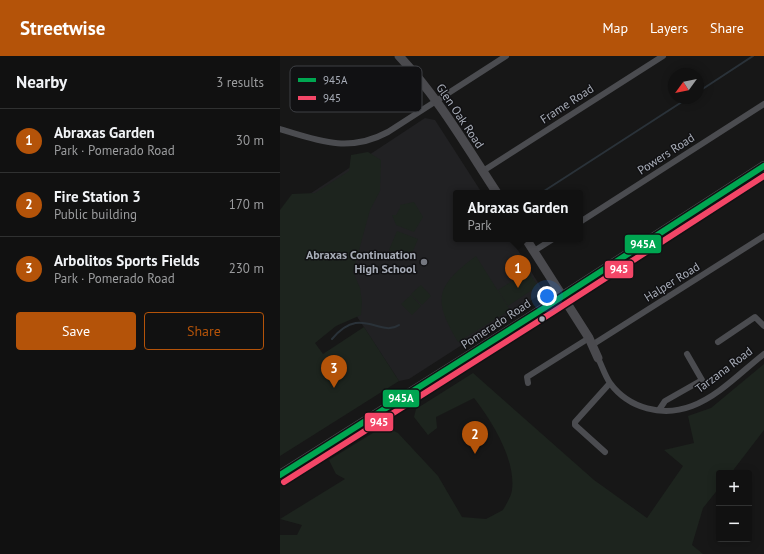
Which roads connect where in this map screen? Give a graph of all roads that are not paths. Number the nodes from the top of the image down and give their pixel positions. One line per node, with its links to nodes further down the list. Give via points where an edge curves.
1 (400, 56): 4 (street, Glen Oak Road)
2 (506, 56): 6 (street)
3 (664, 56): 12 (street, Frame Road)
4 (409, 66)
5 (422, 81): 6 (street, Glen Oak Road)
6 (436, 100): 8 (street); 12 (street, Glen Oak Road)
7 (764, 104): 14 (street, Powers Road)
8 (422, 109)
9 (418, 112): 10 (street, via 381,136 357,143 320,142)
10 (280, 128)
11 (764, 166): 19 (main road, Pomerado Road)
12 (483, 172): 13 (street, Glen Oak Road)
13 (495, 190)
14 (583, 220)
15 (764, 236): 21 (street, Halper Road)
16 (528, 242): 18 (street)
17 (548, 242): 18 (street)
18 (534, 251): 19 (street)
19 (563, 296): 21 (street); 30 (main road, Pomerado Road)
20 (764, 326): 22 (street, via 755,317)
21 (590, 341): 25 (street); 26 (street, Halper Road, via 527,377)
22 (718, 342)
23 (686, 354): 28 (street, via 702,380 664,401)
24 (764, 354): 28 (street, Tarzana Road, via 712,395 693,406 677,410)
25 (598, 358): 27 (street)
26 (528, 383)
27 (610, 383): 28 (street, Tarzana Road, via 624,397 641,406); 29 (street, via 575,422 575,426)
28 (659, 410)
29 (605, 452)
30 (280, 476)

